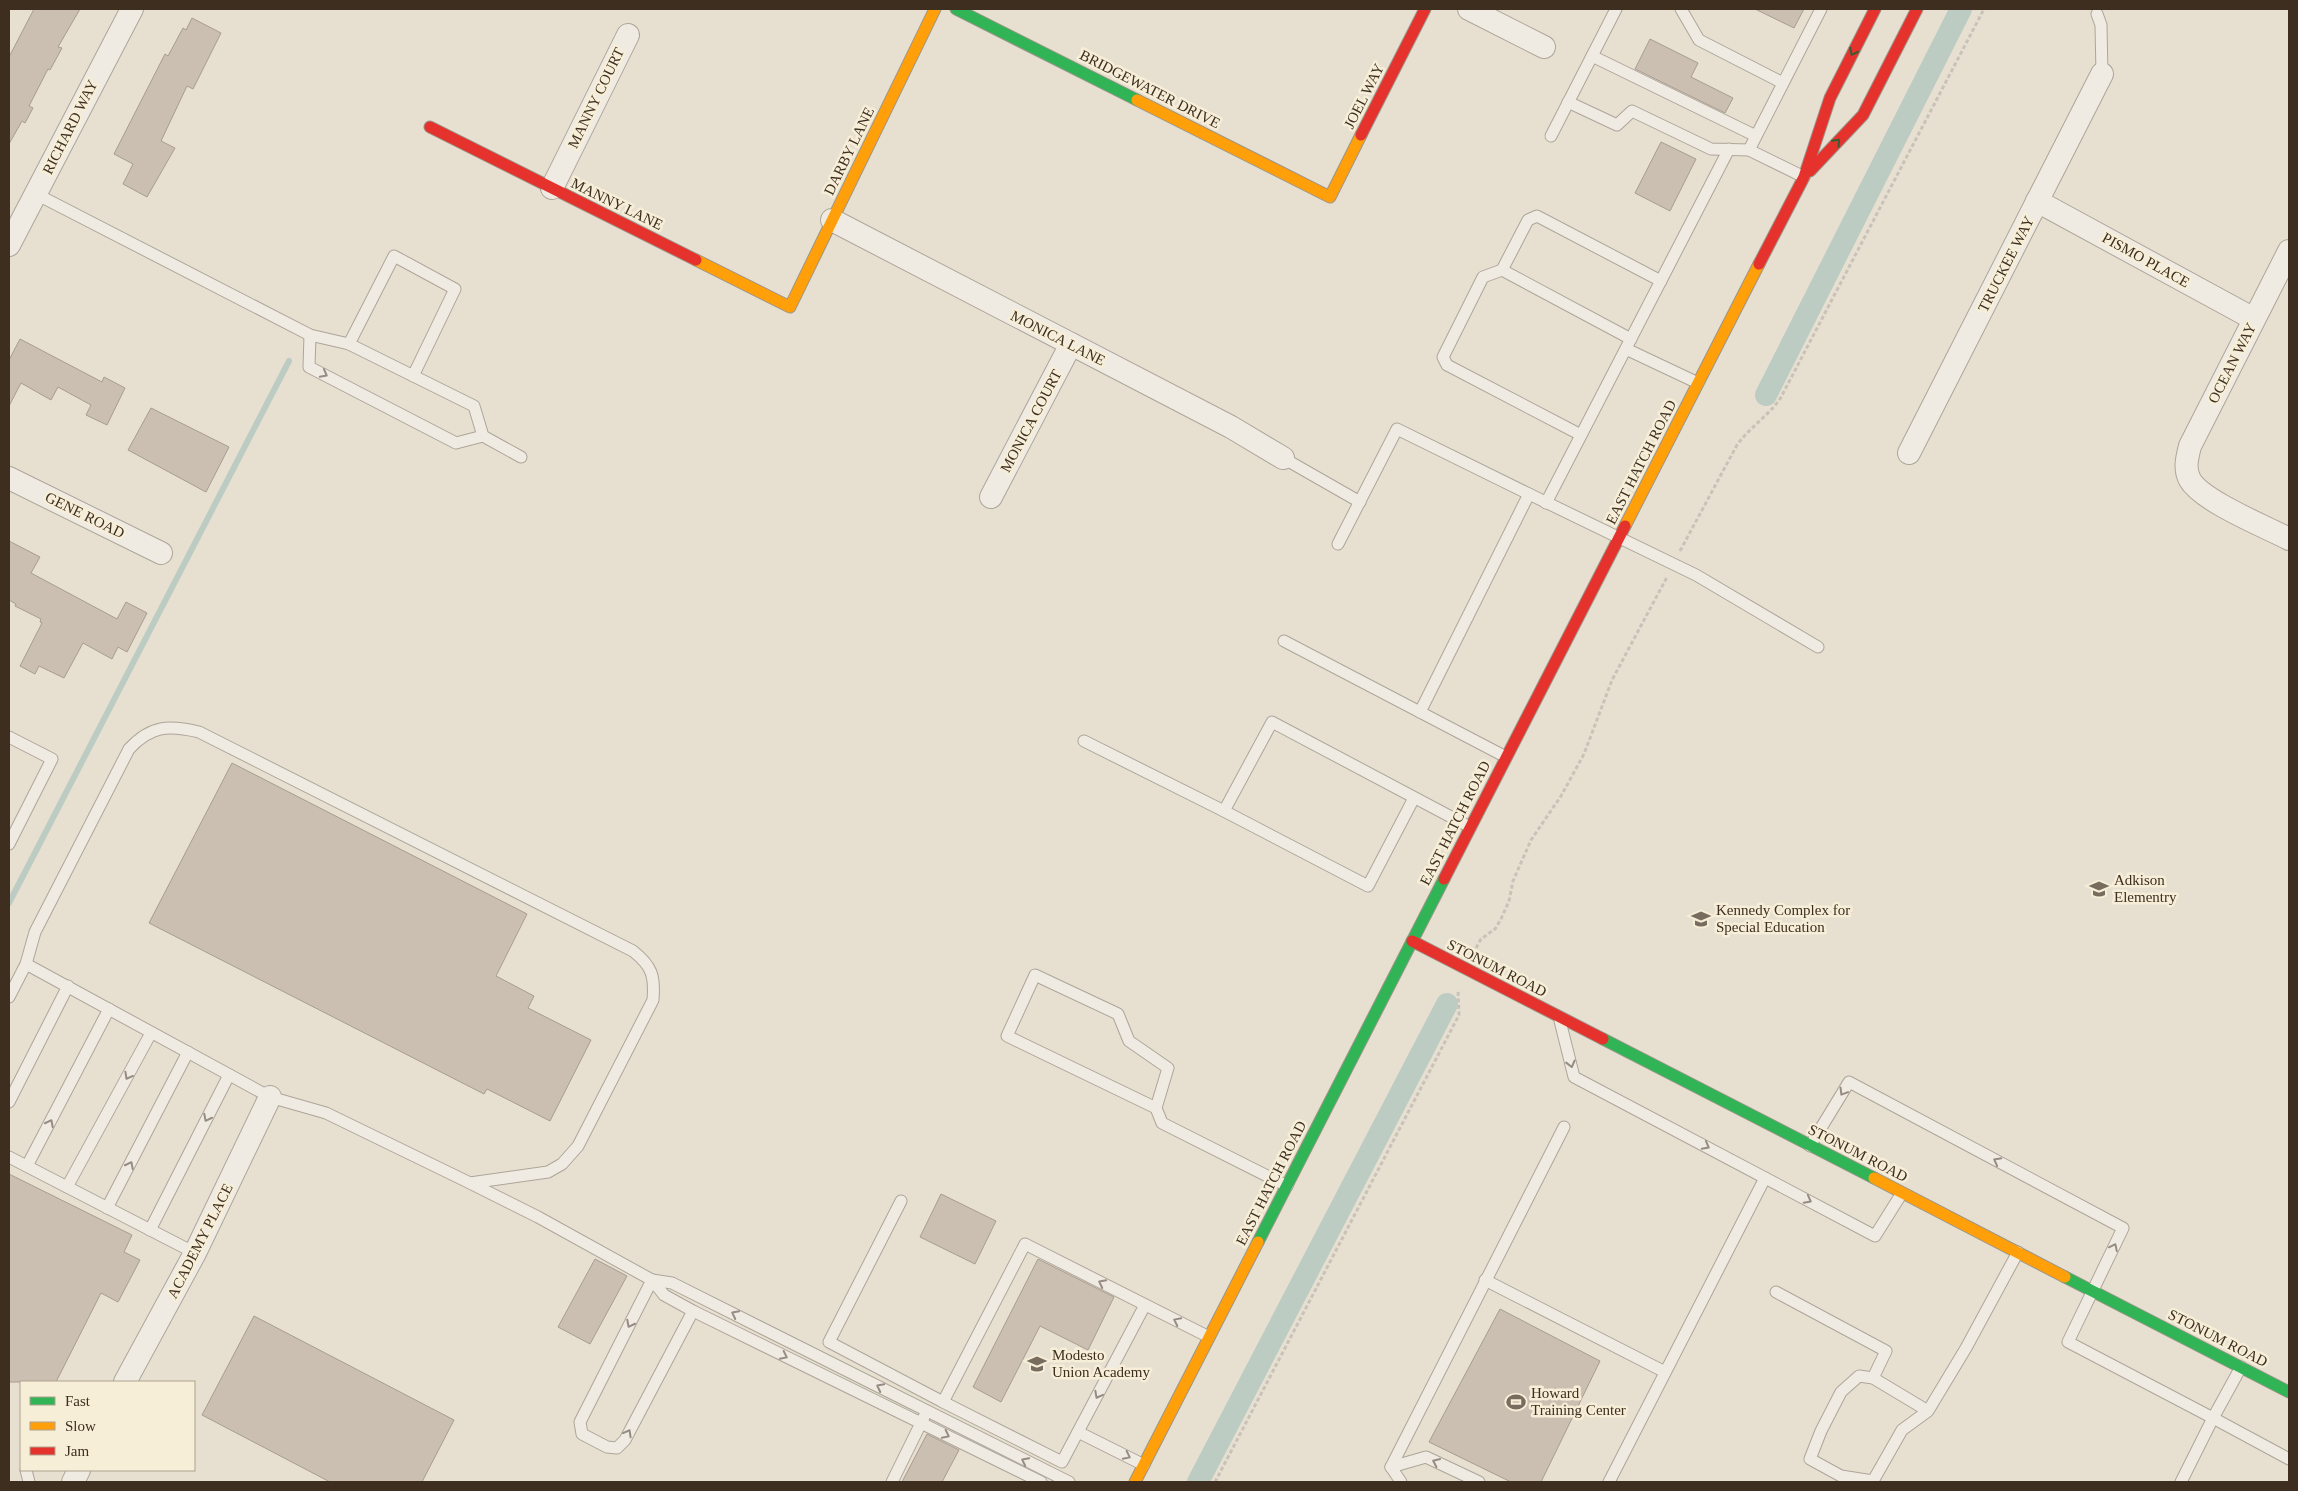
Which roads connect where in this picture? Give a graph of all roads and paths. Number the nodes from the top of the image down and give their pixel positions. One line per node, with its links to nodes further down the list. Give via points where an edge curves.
1 (132, 9): 26 (street, RICHARD WAY)
2 (936, 9): 29 (street, DARBY LANE)
3 (956, 9): 27 (street, BRIDGEWATER DRIVE)
4 (1425, 9): 27 (street, JOEL WAY)
5 (1469, 9): 14 (street)
6 (1616, 9): 15 (lane)
7 (1681, 9): 17 (lane, via 1699,40)
8 (1821, 9): 17 (lane)
9 (1876, 9): 24 (street, EAST HATCH ROAD, one-way to 24, via 1830,98)
10 (1917, 9): 24 (street, EAST HATCH ROAD, one-way to 10, via 1863,115)
11 (1984, 9): 56 (path, via 1780,399 1737,445)
12 (2097, 14): 16 (lane, via 2101,25)
13 (628, 36): 25 (street, MANNY COURT)
14 (1544, 47)
15 (1592, 56): 18 (lane); 21 (lane)
16 (2102, 74): 28 (street, TRUCKEE WAY)
17 (1783, 83): 21 (lane)
18 (1568, 102): 20 (lane); 22 (lane, via 1617,125 1632,111 1711,148)
19 (430, 128): 25 (street, MANNY LANE)
20 (1550, 136)
21 (1756, 136): 23 (lane)
22 (1729, 149): 23 (lane); 33 (lane)
23 (1749, 150): 24 (lane)
24 (1804, 178): 41 (street, EAST HATCH ROAD)
25 (552, 188): 34 (street, MANNY LANE)
26 (36, 194): 30 (street, RICHARD WAY); 36 (lane)
27 (1330, 196)
28 (2037, 201): 35 (street, PISMO PLACE); 44 (street, TRUCKEE WAY)
29 (832, 220): 34 (street, DARBY LANE); 38 (street, MONICA LANE)
30 (9, 245)
31 (2289, 250): 35 (street, OCEAN WAY)
32 (1502, 270): 33 (lane, via 1528,220 1537,216); 39 (lane); 42 (lane, via 1483,277 1443,358 1447,365)
33 (1661, 281): 39 (lane)
34 (790, 306)
35 (2254, 319): 53 (street, OCEAN WAY, via 2190,446 2186,465 2189,478 2203,495)
36 (310, 335): 37 (lane); 43 (lane, one-way to 43, via 309,366 456,443)
37 (349, 344): 40 (lane); 40 (lane, via 394,256 455,289)
38 (1071, 344): 46 (street, MONICA LANE, via 1231,427); 49 (street, MONICA COURT)
39 (1629, 344): 41 (lane); 42 (lane)
40 (413, 376): 43 (lane, via 474,406)
41 (1698, 383): 52 (street, EAST HATCH ROAD)
42 (1582, 435): 51 (lane)
43 (483, 436): 45 (lane)
44 (1909, 453)
45 (521, 457)
46 (1283, 458): 50 (lane)
47 (9, 478): 55 (street, GENE ROAD)
48 (1530, 494): 50 (lane, via 1396,428); 51 (lane); 59 (lane)
49 (991, 497)
50 (1360, 502): 54 (lane)
51 (1546, 503): 52 (lane)
52 (1619, 537): 56 (lane); 62 (street, EAST HATCH ROAD)
53 (2289, 539)
54 (1338, 544)
55 (161, 553)
56 (1674, 564): 58 (lane); 69 (path, via 1612,680 1584,754 1531,840 1501,919 1495,929 1481,939)
57 (1284, 642): 59 (lane)
58 (1818, 647)
59 (1420, 712): 62 (lane)
60 (9, 737): 66 (lane, via 52,759)
61 (1084, 741): 64 (lane)
62 (1506, 758): 65 (street, EAST HATCH ROAD)
63 (1414, 798): 64 (lane, via 1368,886); 64 (lane, via 1272,722); 65 (lane)
64 (1224, 811)
65 (1470, 827): 67 (street, EAST HATCH ROAD)
66 (9, 844)
67 (1412, 941): 69 (street, STONUM ROAD); 86 (street, EAST HATCH ROAD)
68 (26, 964): 70 (lane); 71 (lane); 85 (lane, via 35,932 129,749 140,737 156,730 175,726 199,732 633,951 647,962 655,982 653,1000 578,1146 562,1164 548,1172)
69 (1466, 969): 73 (street, STONUM ROAD); 119 (path, via 1458,987 1459,1015)
70 (68, 986): 72 (lane); 78 (lane)
71 (9, 996)
72 (109, 1009): 74 (lane); 83 (lane, one-way to 72)
73 (1559, 1017): 81 (street, STONUM ROAD); 84 (lane, one-way to 84, via 1574,1077)
74 (151, 1033): 75 (lane); 87 (lane, one-way to 87)
75 (188, 1052): 76 (lane); 90 (lane, one-way to 75)
76 (229, 1075): 77 (lane); 91 (lane, one-way to 91)
77 (270, 1097): 85 (lane, via 326,1114); 93 (street, ACADEMY PLACE)
78 (9, 1102)
79 (1156, 1108): 79 (lane, via 1008,1036 1036,975 1118,1014 1129,1041 1168,1068); 86 (lane, via 1162,1123)
80 (1564, 1127): 95 (lane)
81 (1810, 1146): 88 (street, STONUM ROAD); 96 (lane, one-way to 81, via 2123,1228 1849,1082)
82 (9, 1157): 83 (lane)
83 (27, 1166): 87 (lane)
84 (1765, 1178): 88 (lane, one-way to 88, via 1875,1236); 102 (lane)
85 (470, 1183): 94 (lane)
86 (1287, 1186): 100 (street, EAST HATCH ROAD)
87 (67, 1187): 90 (lane)
88 (1902, 1193): 92 (street, STONUM ROAD)
89 (901, 1201): 106 (lane, via 829,1342)
90 (107, 1208): 91 (lane)
91 (150, 1230): 93 (lane)
92 (2018, 1252): 96 (street, STONUM ROAD); 108 (lane)
93 (195, 1254): 104 (street, ACADEMY PLACE)
94 (652, 1280): 99 (lane, via 664,1295); 99 (lane, one-way to 99, via 580,1422 582,1434 607,1447 617,1448 625,1440); 107 (lane, one-way to 94, via 672,1283)
95 (1485, 1280): 102 (lane); 114 (lane)
96 (2092, 1291): 101 (street, STONUM ROAD); 109 (lane, via 2068,1342)
97 (1776, 1292): 103 (lane, via 1886,1351)
98 (1145, 1305): 100 (lane, one-way to 98); 106 (lane, one-way to 106, via 1025,1244); 111 (lane, one-way to 111)
99 (693, 1311): 110 (lane, one-way to 110)
100 (1209, 1337): 113 (street, EAST HATCH ROAD)
101 (2241, 1367): 105 (street, STONUM ROAD); 109 (lane)
102 (1665, 1372): 122 (lane)
103 (1873, 1378): 108 (lane); 108 (lane, via 1859,1376 1841,1392 1810,1459 1841,1476 1873,1481 1902,1430)
104 (126, 1381)
105 (2289, 1392)
106 (943, 1402): 111 (lane, via 1062,1462)
107 (927, 1411): 110 (lane); 117 (lane, one-way to 107)
108 (1928, 1411)
109 (2213, 1418): 112 (lane); 123 (lane)
110 (921, 1423): 115 (lane); 116 (lane, one-way to 116)
111 (1078, 1432): 113 (lane, one-way to 113)
112 (2289, 1459)
113 (1144, 1465): 118 (street, EAST HATCH ROAD)
114 (1391, 1467): 120 (lane); 121 (lane, one-way to 114, via 1426,1457)
115 (892, 1482)
116 (1041, 1482)
117 (1069, 1482)
118 (1135, 1482)
119 (1215, 1482)
120 (1401, 1482)
121 (1479, 1482)
122 (1609, 1482)
123 (2181, 1482)

